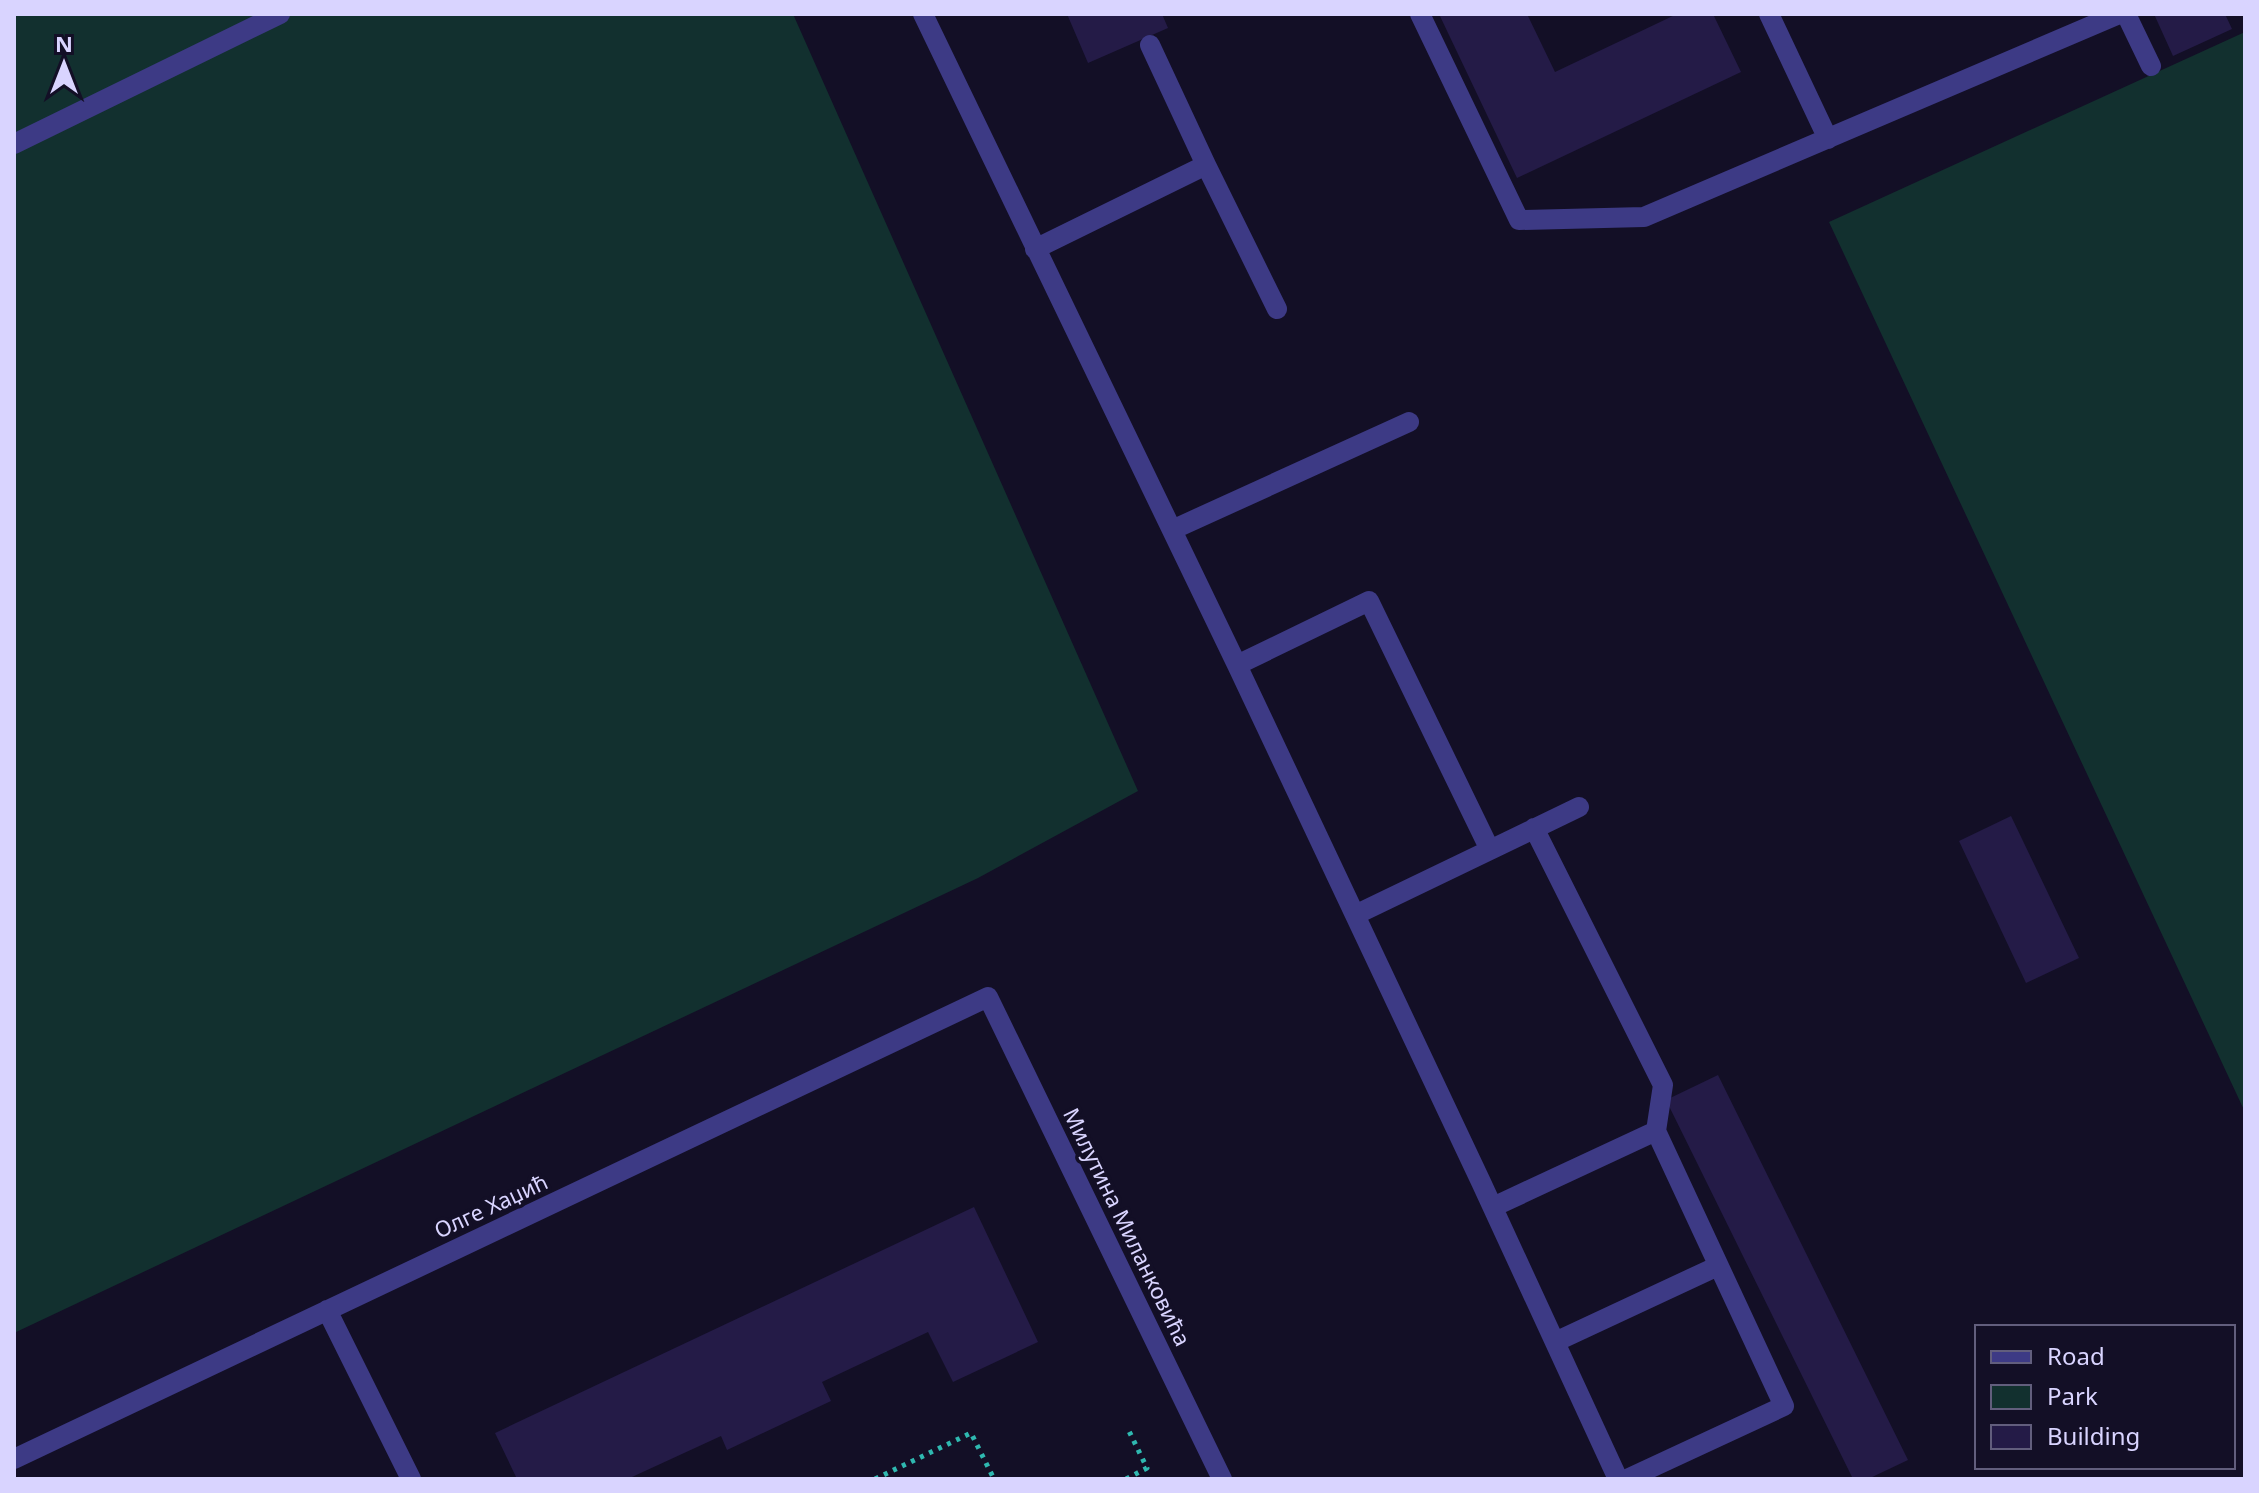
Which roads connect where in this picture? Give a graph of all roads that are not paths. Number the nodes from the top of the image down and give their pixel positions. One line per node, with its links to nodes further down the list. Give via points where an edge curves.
1 (280, 14): 10 (street)
2 (923, 14): 12 (street)
3 (1420, 14): 9 (street, via 1519,220 1644,217)
4 (1769, 14): 9 (street)
5 (2119, 14): 9 (street)
6 (2126, 14): 8 (street)
7 (1150, 45): 11 (street)
8 (2151, 66)
9 (1828, 139)
10 (14, 144)
11 (1206, 165): 12 (street); 13 (street)
12 (1035, 249): 15 (street)
13 (1277, 309)
14 (1409, 422): 15 (street)
15 (1172, 530): 16 (street)
16 (1237, 665): 19 (street, via 1369,601); 20 (street)
17 (1579, 807): 18 (street)
18 (1534, 828): 19 (street); 22 (street, via 1663,1085)
19 (1490, 850): 20 (street)
20 (1355, 915): 23 (street)
21 (988, 997): 25 (street, Олге Хаџић); 29 (street, Милутина Миланковића)
22 (1656, 1131): 23 (street); 24 (street)
23 (1493, 1207): 26 (street)
24 (1718, 1266): 26 (street); 31 (street, via 1784,1406)
25 (327, 1310): 27 (street, Олге Хаџић); 28 (street)
26 (1555, 1342): 30 (street)
27 (14, 1459)
28 (411, 1479)
29 (1222, 1479)
30 (1618, 1479)
31 (1627, 1479)

